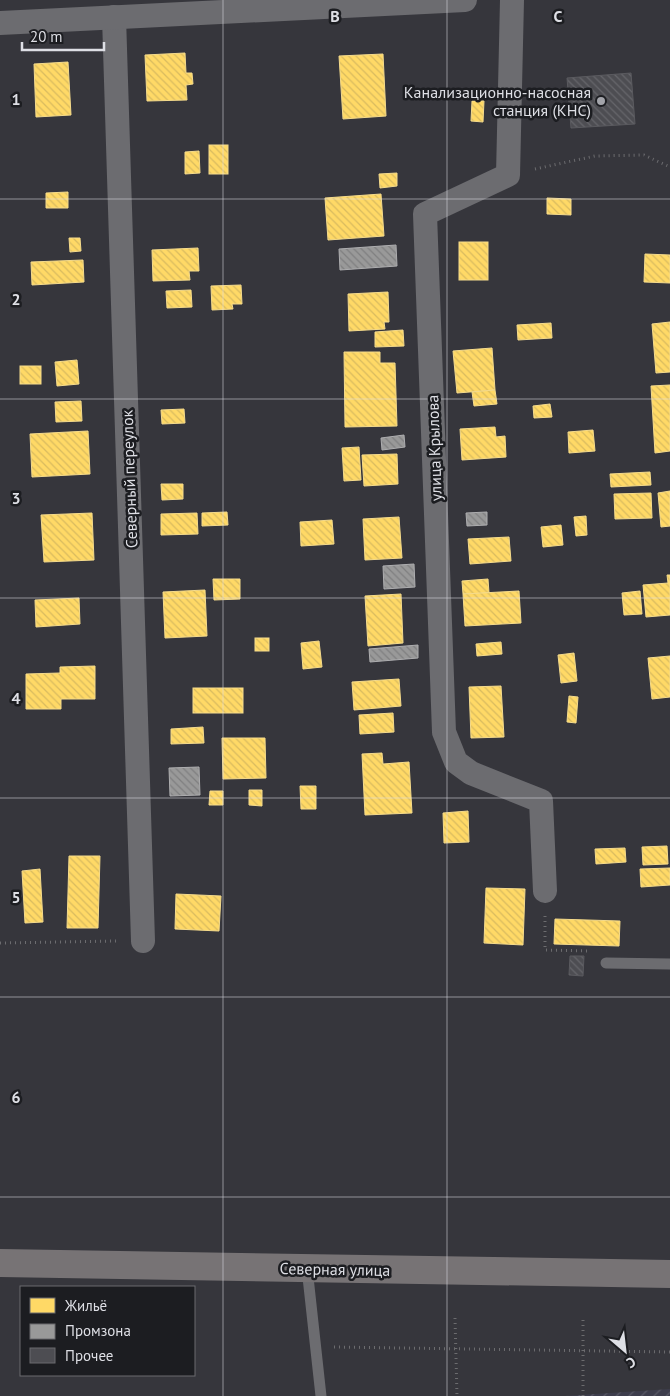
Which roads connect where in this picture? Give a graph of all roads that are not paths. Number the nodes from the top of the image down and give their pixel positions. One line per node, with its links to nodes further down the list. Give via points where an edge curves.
1 (465, 0): 3 (street)
2 (512, 0): 6 (street, улица Крылова, via 508,175 425,214 444,732 456,762 471,773 541,801)
3 (299, 4): 4 (street)
4 (114, 18): 5 (street); 7 (street, Северный переулок)
5 (0, 23)
6 (545, 891)
7 (143, 941)
8 (606, 963): 9 (lane)
9 (670, 964)
10 (0, 1263): 11 (main road, Северная улица)
11 (307, 1268): 12 (main road, Северная улица); 13 (lane)
12 (670, 1274)
13 (321, 1396)

